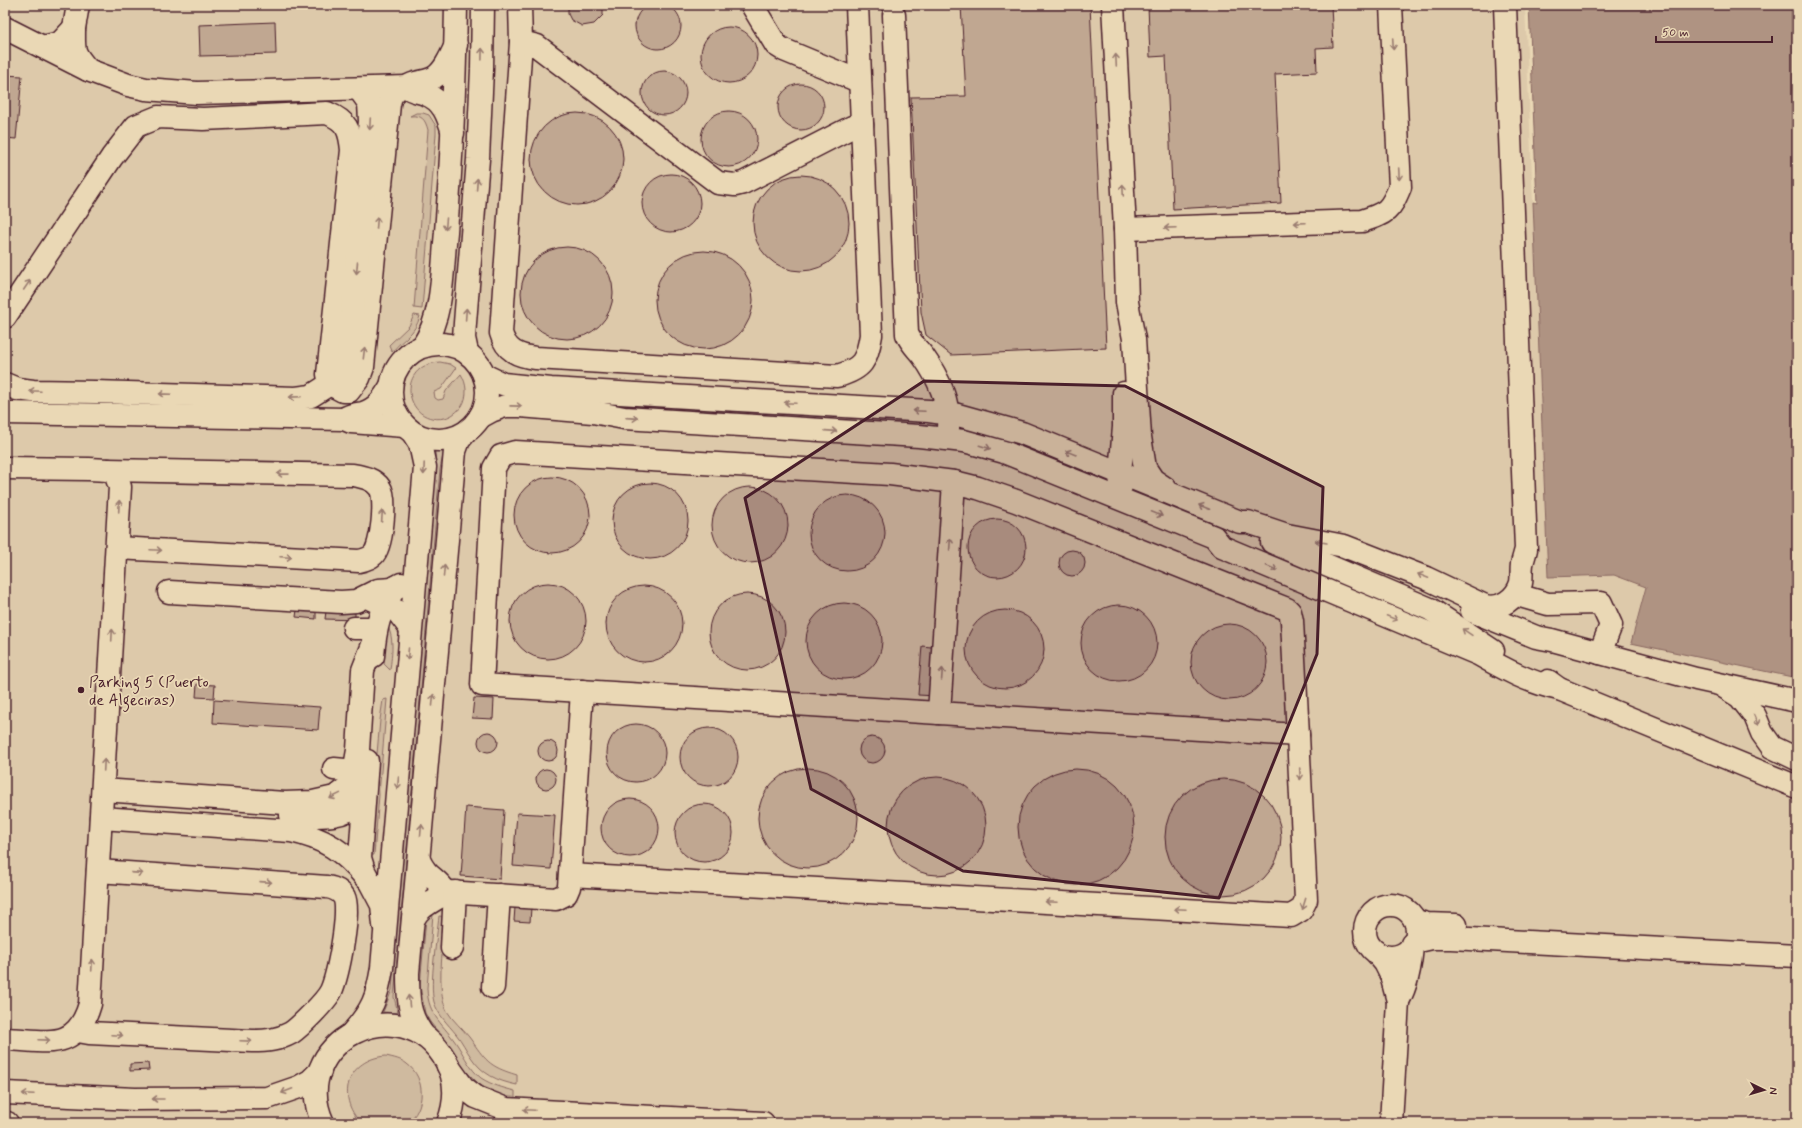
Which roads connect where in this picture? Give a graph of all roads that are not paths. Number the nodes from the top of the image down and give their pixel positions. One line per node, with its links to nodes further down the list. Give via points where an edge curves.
1 (78, 5): 12 (street)
2 (456, 5): 14 (street)
3 (483, 5): 25 (street, one-way to 3, via 464,338 478,159)
4 (520, 5): 13 (street)
5 (752, 5): 17 (street, via 776,45 854,79)
6 (857, 5): 17 (street)
7 (1113, 5): 22 (street, one-way to 7)
8 (1391, 5): 22 (street, one-way to 22, via 1400,187 1392,205 1379,216 1362,221)
9 (1505, 5): 47 (street)
10 (894, 15): 32 (street, via 907,334 944,393)
11 (5, 28): 15 (street)
12 (74, 28): 15 (street, via 60,44); 16 (street, via 76,55)
13 (521, 42): 20 (street, via 537,46 718,183 744,183 852,127); 20 (street, via 502,332 512,352 524,356 837,376 852,372 865,360 871,335)
14 (456, 45): 18 (street, via 441,72 432,79 412,83); 21 (street)
15 (43, 47): 16 (street)
16 (88, 70): 19 (street, via 128,85 163,91 198,93)
17 (860, 79): 20 (street)
18 (403, 88): 19 (street); 21 (street, via 434,98 443,107); 29 (street, one-way to 18, via 349,391 360,378 389,104 391,96)
19 (359, 89): 29 (street, one-way to 29, via 369,104 370,121 347,372 345,381)
20 (862, 125)
21 (453, 132): 24 (street, one-way to 24, via 440,292 434,325)
22 (1125, 229): 30 (street, via 1127,302 1134,344)
23 (5, 317): 29 (street, one-way to 29, via 112,157 136,126 158,117 204,119 327,113 345,124 352,150 328,374)
24 (423, 346): 25 (street, via 444,344); 28 (street, via 405,358 393,376)
25 (467, 352): 26 (street, via 480,366)
26 (484, 376): 32 (street, one-way to 26, via 544,389 503,384); 33 (street, via 487,397)
27 (5, 384): 29 (street, one-way to 27, via 311,396 296,398 33,391)
28 (391, 386): 34 (street, via 377,406); 35 (street, via 394,408)
29 (334, 387)
30 (1131, 410): 38 (street, via 1118,426 1110,446); 42 (street, via 1136,465); 43 (street, via 1145,468 1153,480)
31 (5, 413): 34 (street)
32 (948, 414): 37 (street); 38 (street, one-way to 32, via 1022,433 995,424)
33 (480, 417): 36 (street); 37 (street, one-way to 37, via 505,406 520,406 593,412 624,418)
34 (344, 419): 35 (street, via 350,422)
35 (409, 429): 36 (street, via 434,440); 50 (street, one-way to 50, via 420,444 425,467)
36 (465, 433): 69 (street, one-way to 36, via 455,451)
37 (947, 439): 42 (street, one-way to 42, via 1004,452)
38 (1098, 464): 42 (street)
39 (5, 468): 40 (street)
40 (108, 470): 46 (street, one-way to 40, via 120,487 115,473); 46 (street, one-way to 40, via 359,561 374,554 378,547 381,535 382,490 368,478 353,475)
41 (954, 482): 61 (street, via 890,474 515,452 502,456 494,468 482,685); 63 (street, one-way to 41); 64 (street, via 1016,500 1287,609 1292,621)
42 (1125, 489): 43 (street); 45 (street, one-way to 45)
43 (1177, 496): 44 (street, one-way to 43)
44 (1240, 522): 48 (street, via 1244,530); 49 (street, one-way to 44, via 1344,546 1274,532 1248,522)
45 (1214, 537): 48 (street, via 1228,536 1257,547); 60 (street, one-way to 60, via 1222,547 1471,651 1505,670 1541,685)
46 (117, 548): 68 (street, one-way to 46)
47 (1526, 549): 52 (street, via 1534,562 1533,576); 54 (street, via 1521,582 1515,594 1502,606 1490,607)
48 (1298, 553): 49 (street, via 1337,559); 60 (street, one-way to 48, via 1515,665 1430,609)
49 (1356, 557): 54 (street, via 1426,578)
50 (416, 559): 53 (street, via 403,582 385,591 378,590); 56 (street)
51 (168, 592): 53 (street, via 292,604)
52 (1524, 597): 54 (street, via 1512,610); 58 (street, via 1548,604 1601,603 1611,625)
53 (375, 601): 56 (street, via 396,611); 57 (street)
54 (1493, 613): 58 (street, via 1552,640)
55 (354, 628): 57 (street)
56 (410, 628): 77 (street, one-way to 77)
57 (375, 635): 67 (street); 68 (street, one-way to 68, via 363,670 358,750 345,770 353,779 343,792 335,797 313,802)
58 (1600, 653): 59 (street)
59 (1720, 684): 62 (street); 65 (street, one-way to 65, via 1740,697 1755,716 1762,733 1772,747)
60 (1559, 689): 66 (street)
61 (582, 691): 63 (street); 71 (street)
62 (1797, 701)
63 (939, 713): 64 (street)
64 (1298, 735): 71 (street, one-way to 71, via 1306,900 1301,910 1291,916)
65 (1797, 759)
66 (1797, 787)
67 (363, 801): 68 (street, via 352,810 322,817); 72 (street, via 360,858)
68 (101, 811): 70 (street); 72 (street, via 290,831 312,836 331,846 353,863)
69 (418, 860): 73 (street, via 431,878); 75 (street)
70 (98, 871): 85 (street, one-way to 70, via 86,1018 90,1004); 85 (street, via 327,887 342,893 347,909 339,960 330,992 319,1007 292,1032 274,1040 252,1041 89,1033)
71 (570, 875): 74 (street, via 568,891 560,899)
72 (369, 882): 77 (street, via 382,905)
73 (450, 892): 74 (street); 75 (street, via 421,908); 80 (street)
74 (507, 896): 83 (street)
75 (413, 920): 87 (street, one-way to 75, via 410,1012 408,994)
76 (1415, 921): 78 (street, via 1416,936); 79 (street, via 1427,924); 81 (street, via 1399,906 1378,908 1368,919 1365,933)
77 (385, 936): 86 (street, via 378,990 367,1016)
78 (1413, 943): 81 (street, via 1404,953 1397,956); 82 (street, via 1432,938 1451,938); 84 (street, via 1404,991)
79 (1797, 944)
80 (452, 948)
81 (1376, 952): 84 (street, via 1391,974)
82 (1797, 956)
83 (493, 987)
84 (1398, 1001): 95 (street)
85 (78, 1030): 88 (street, one-way to 85, via 57,1041 69,1038)
86 (352, 1033): 87 (street, via 370,1026 389,1024 413,1030); 90 (street, via 332,1049)
87 (424, 1036): 89 (street, via 434,1045)
88 (5, 1039)
89 (448, 1066): 93 (street, via 454,1090 454,1103); 94 (street, one-way to 89, via 506,1109 476,1097 462,1087)
90 (320, 1071): 91 (street, one-way to 91, via 298,1087 267,1098 135,1099); 92 (street, via 316,1096)
91 (5, 1093)
92 (323, 1123)
93 (448, 1123)
94 (763, 1123)
95 (1391, 1123)

